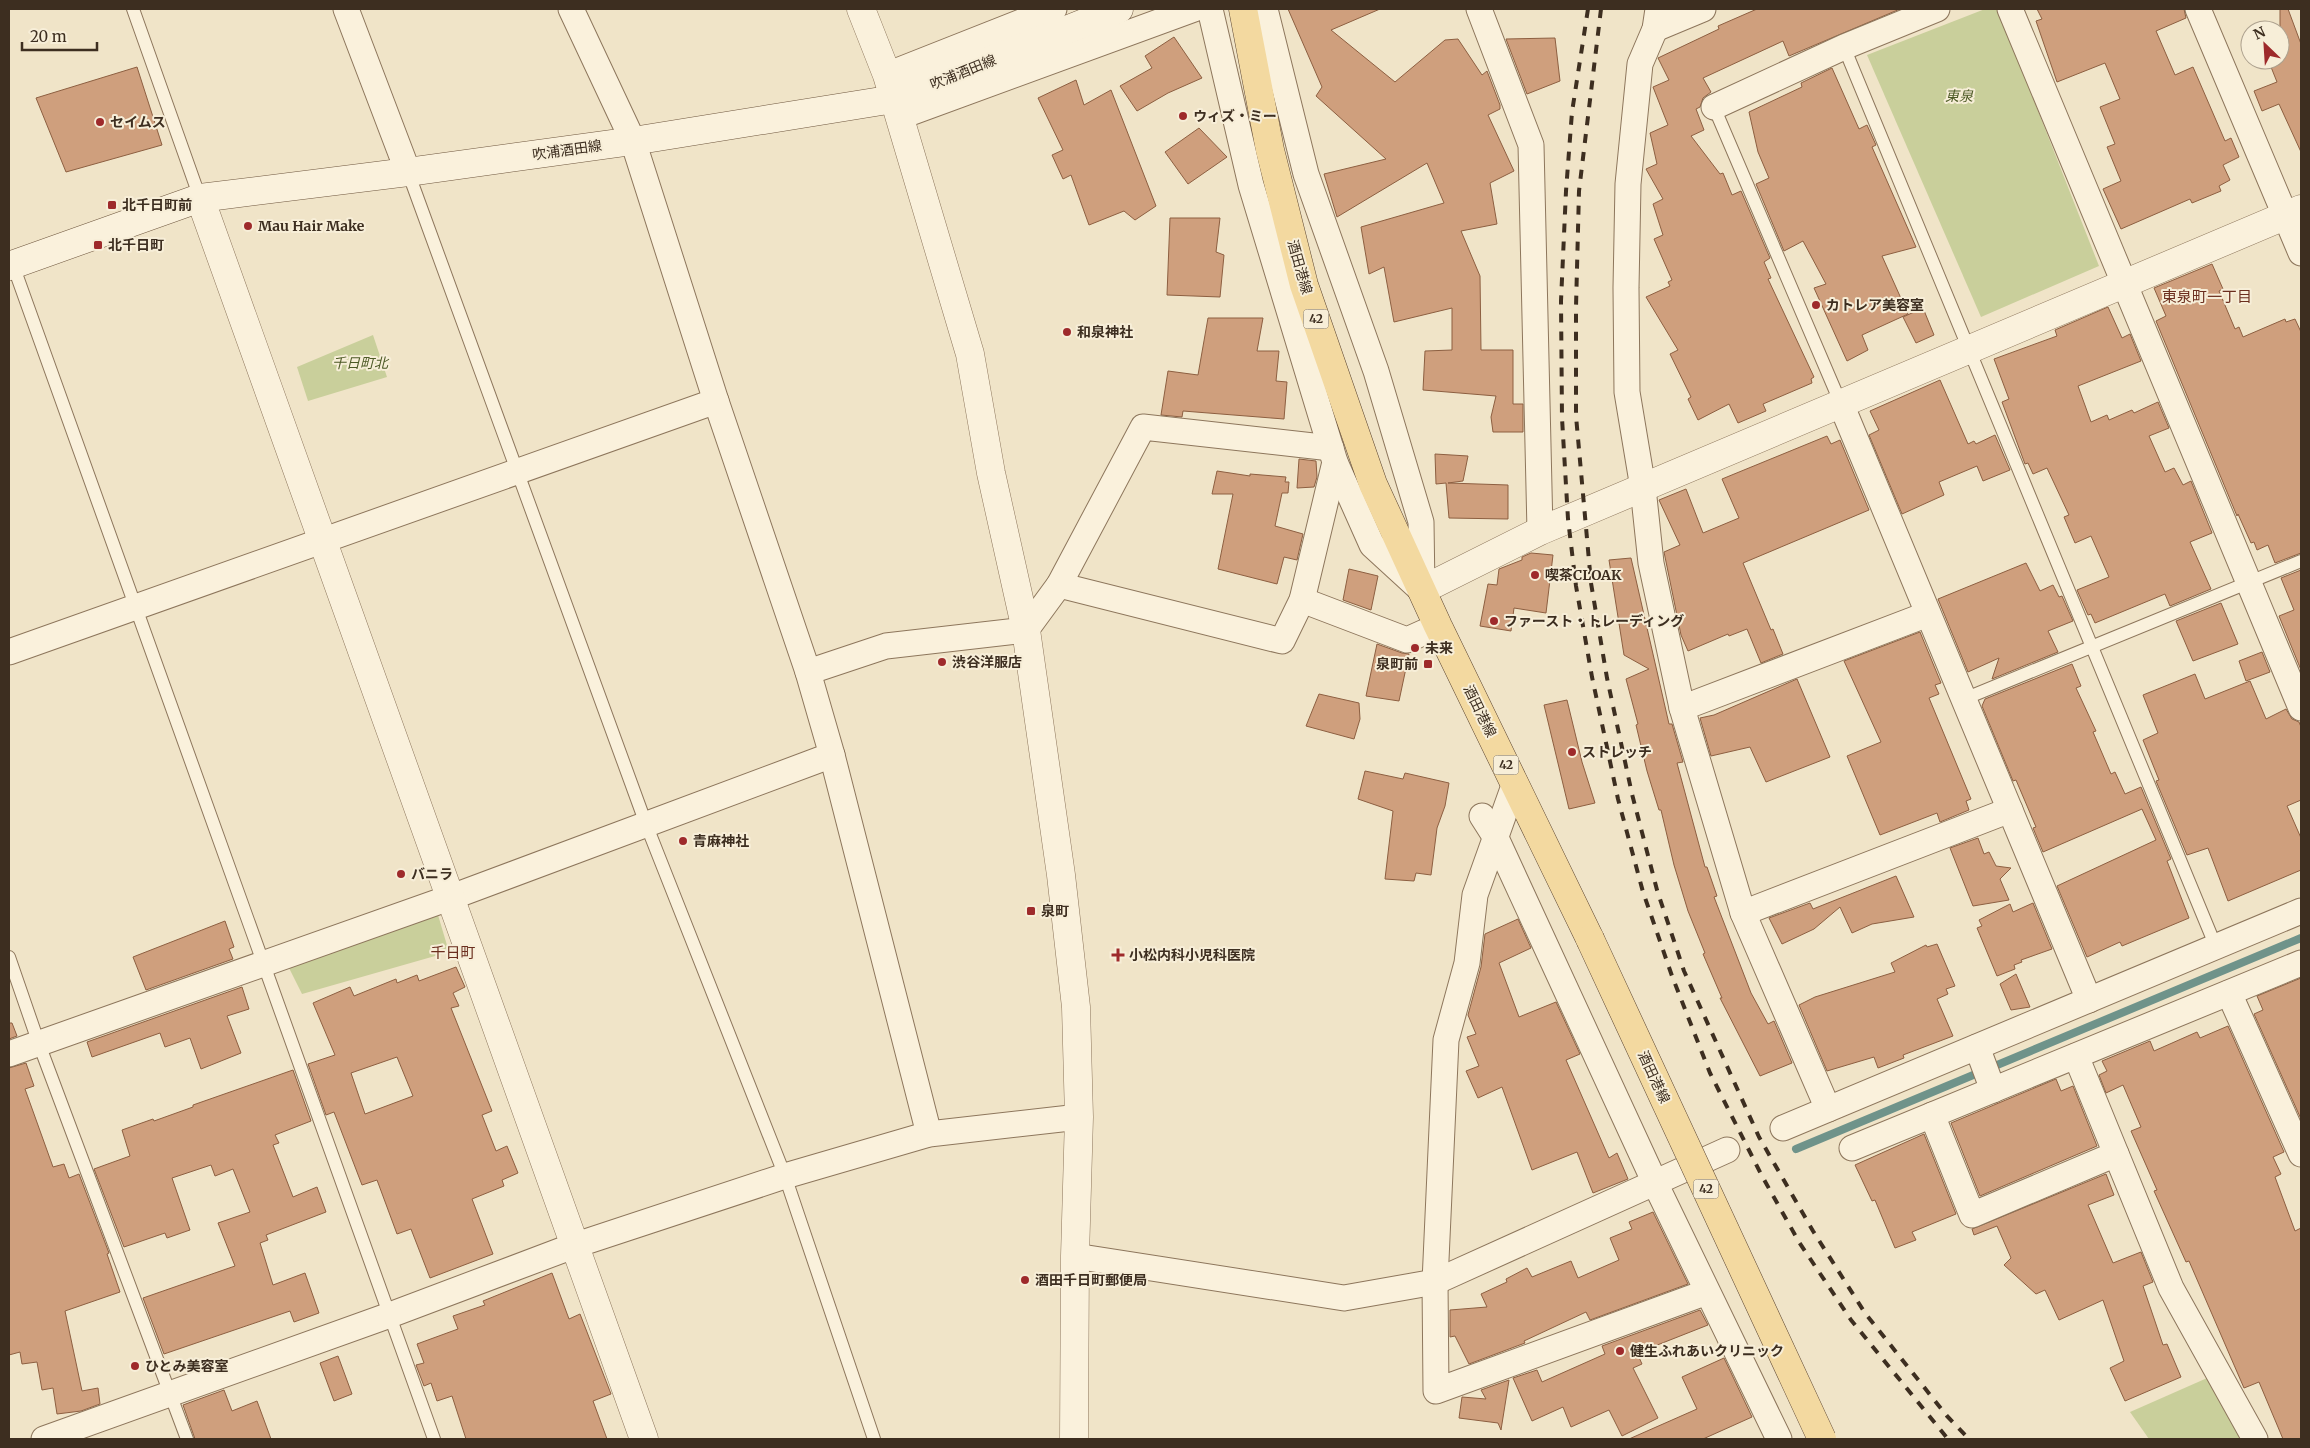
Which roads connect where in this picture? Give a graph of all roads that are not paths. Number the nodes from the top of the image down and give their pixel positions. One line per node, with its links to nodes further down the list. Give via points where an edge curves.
1 (134, 9): 22 (lane)
2 (346, 9): 21 (street)
3 (571, 9): 20 (street)
4 (861, 9): 18 (street)
5 (1054, 9): 18 (street)
6 (1119, 9): 18 (street, 吹浦酒田線)
7 (1194, 9): 18 (street)
8 (1210, 9): 30 (street, via 1251,185)
9 (1243, 9): 38 (main road, 酒田港線 / 42, via 1270,150 1304,285 1373,484)
10 (1265, 9): 38 (street, via 1306,174 1376,371 1421,522)
11 (1479, 9): 33 (street, via 1531,145)
12 (1703, 9): 16 (street)
13 (1937, 9): 17 (street)
14 (2010, 9): 26 (street)
15 (2198, 9): 23 (street)
16 (1656, 19): 32 (street, via 1640,64 1628,184 1627,392)
17 (1844, 48): 19 (street); 27 (lane)
18 (893, 97): 20 (street, 吹浦酒田線); 43 (street, via 970,354 990,473)
19 (1714, 106): 29 (lane)
20 (633, 141): 21 (street, 吹浦酒田線); 28 (street)
21 (408, 172): 22 (street, 吹浦酒田線); 31 (lane)
22 (200, 198): 25 (street, 吹浦酒田線); 34 (street)
23 (2293, 212): 24 (street); 26 (street)
24 (2301, 253)
25 (10, 262): 40 (lane)
26 (2125, 284): 27 (street); 36 (street)
27 (1969, 349): 29 (street); 44 (lane)
28 (716, 401): 31 (street); 46 (street)
29 (1840, 404): 32 (street); 41 (street)
30 (1333, 455): 37 (street, via 1143,427); 38 (street, via 1372,545); 39 (street)
31 (516, 472): 34 (street); 54 (lane)
32 (1643, 488): 33 (street); 48 (street, via 1651,563)
33 (1540, 531): 38 (street)
34 (322, 540): 40 (street); 56 (street)
35 (2301, 561): 36 (lane)
36 (2249, 582): 44 (lane); 49 (street)
37 (1059, 585): 39 (street, via 1282,640); 43 (street)
38 (1422, 590): 42 (main road, 酒田港線 / 42)
39 (1302, 600): 42 (street, via 1406,640)
40 (136, 606): 45 (street); 62 (lane)
41 (1928, 614): 47 (street); 48 (street)
42 (1438, 626): 51 (main road, 酒田港線 / 42)
43 (1026, 630): 46 (street, via 886,646); 72 (street, via 1076,1007)
44 (2092, 647): 47 (lane); 59 (lane)
45 (9, 652)
46 (808, 672): 50 (street)
47 (1964, 699): 52 (street)
48 (1682, 708): 58 (street)
49 (2301, 708)
50 (832, 755): 54 (street); 74 (street)
51 (1515, 783): 55 (street); 94 (main road, 酒田港線 / 42, bridge)
52 (2010, 810): 58 (street); 64 (street)
53 (1482, 816): 55 (street)
54 (646, 824): 56 (street); 79 (lane)
55 (1496, 838): 80 (street); 83 (street, via 1475,895 1467,963 1446,1040)
56 (449, 898): 62 (street); 81 (street)
57 (2301, 911): 59 (street)
58 (1743, 912): 70 (street)
59 (2216, 947): 64 (street)
60 (9, 957): 65 (lane)
61 (2301, 963): 63 (street)
62 (263, 964): 65 (street); 85 (lane)
63 (2229, 993): 68 (street); 78 (street)
64 (2089, 1000): 66 (street)
65 (39, 1044): 67 (street); 86 (lane)
66 (1977, 1047): 69 (street); 70 (street)
67 (9, 1054)
68 (2076, 1056): 69 (street); 77 (street)
69 (1993, 1090): 71 (street)
70 (1828, 1109): 73 (street)
71 (1932, 1115): 75 (street); 77 (street, via 1972,1215)
72 (1079, 1117): 74 (street); 82 (street)
73 (1783, 1128)
74 (929, 1134): 79 (street)
75 (1852, 1148)
76 (1726, 1150): 80 (street)
77 (2116, 1154): 95 (street, via 2171,1288)
78 (2301, 1154)
79 (785, 1176): 81 (street); 91 (lane)
80 (1655, 1183): 83 (street); 84 (street)
81 (573, 1246): 85 (street); 90 (street)
82 (1075, 1256): 83 (street, via 1344,1298); 92 (street)
83 (1435, 1282): 84 (street, via 1436,1391)
84 (1707, 1292): 93 (street)
85 (390, 1316): 86 (street); 89 (lane)
86 (172, 1394): 87 (street); 88 (lane)
87 (44, 1439)
88 (187, 1439)
89 (434, 1439)
90 (644, 1439)
91 (874, 1439)
92 (1074, 1439)
93 (1779, 1439)
94 (1822, 1439)
95 (2255, 1439)

